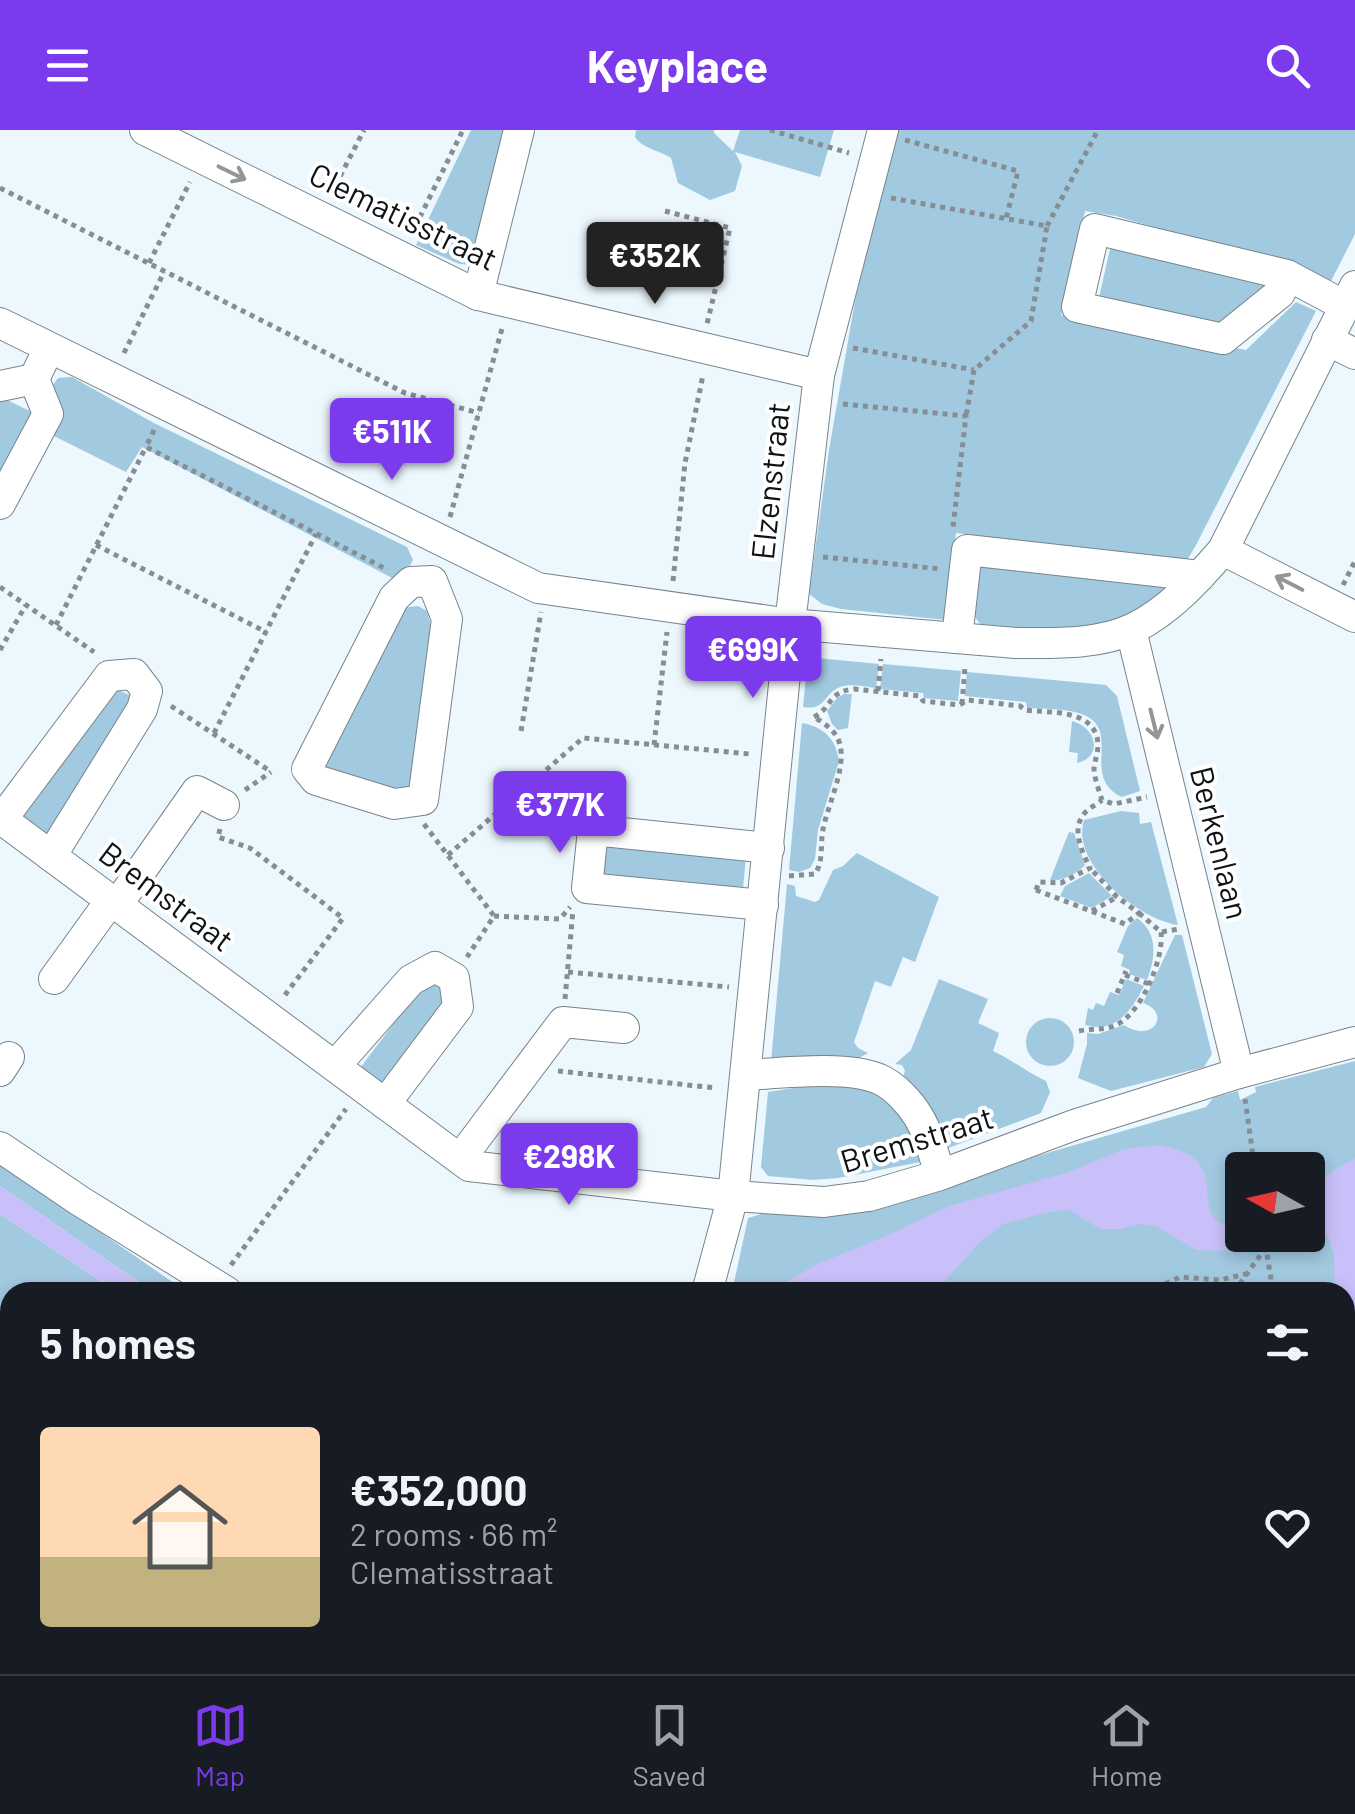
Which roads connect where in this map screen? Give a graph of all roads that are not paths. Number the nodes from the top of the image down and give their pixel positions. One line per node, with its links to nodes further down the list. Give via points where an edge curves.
1 (145, 130): 5 (street, Clematisstraat, one-way to 5)
2 (519, 130): 5 (street)
3 (882, 132): 13 (street, Elzenstraat)
4 (1286, 276): 4 (street, via 1280,293 1223,339 1077,307 1095,229); 6 (street)
5 (478, 295): 13 (street, Clematisstraat, via 708,350)
6 (1350, 296): 8 (street)
7 (0, 323): 9 (street)
8 (1327, 340): 10 (street); 16 (street)
9 (50, 348): 11 (street); 15 (street)
10 (1355, 354)
11 (34, 379): 12 (street); 14 (street, via 48,414)
12 (0, 386)
13 (817, 388): 20 (street, Elzenstraat)
14 (0, 504)
15 (450, 545): 18 (street); 20 (street, via 538,588)
16 (1223, 550): 17 (street); 19 (street, one-way to 16)
17 (1200, 576): 21 (street); 22 (street, via 965,561)
18 (422, 582): 18 (street, via 448,619 422,800 394,804 316,780 306,769 394,598)
19 (1355, 617)
20 (790, 624): 22 (street); 26 (street, Elzenstraat)
21 (1131, 630): 22 (street, via 1050,643); 33 (street, Berkenlaan, one-way to 33)
22 (962, 638)
23 (224, 804): 27 (street, via 197,791)
24 (1, 819): 25 (street, Bremstraat); 25 (street, Bremstraat, via 109,676 134,674 147,691 142,709)
25 (51, 856): 27 (street, Bremstraat)
26 (768, 861): 28 (street, Elzenstraat); 28 (street, via 593,830 588,888)
27 (114, 902): 29 (street); 32 (street, Bremstraat)
28 (763, 905): 34 (street, Elzenstraat)
29 (54, 979)
30 (624, 1028): 37 (street, via 563,1022)
31 (1355, 1042): 33 (street, Bremstraat)
32 (335, 1066): 35 (street, Bremstraat); 35 (street, via 411,980 435,966 454,978 458,1006)
33 (1239, 1073): 38 (street, Bremstraat)
34 (745, 1083): 38 (street, via 828,1072 882,1079 920,1119); 39 (street, Elzenstraat)
35 (375, 1096): 37 (street, Bremstraat)
36 (0, 1147): 40 (street)
37 (460, 1159): 39 (street, Bremstraat, via 469,1166)
38 (940, 1175): 39 (street, Bremstraat, via 824,1202)
39 (733, 1196): 41 (street, Elzenstraat)
40 (211, 1282)
41 (710, 1282)

